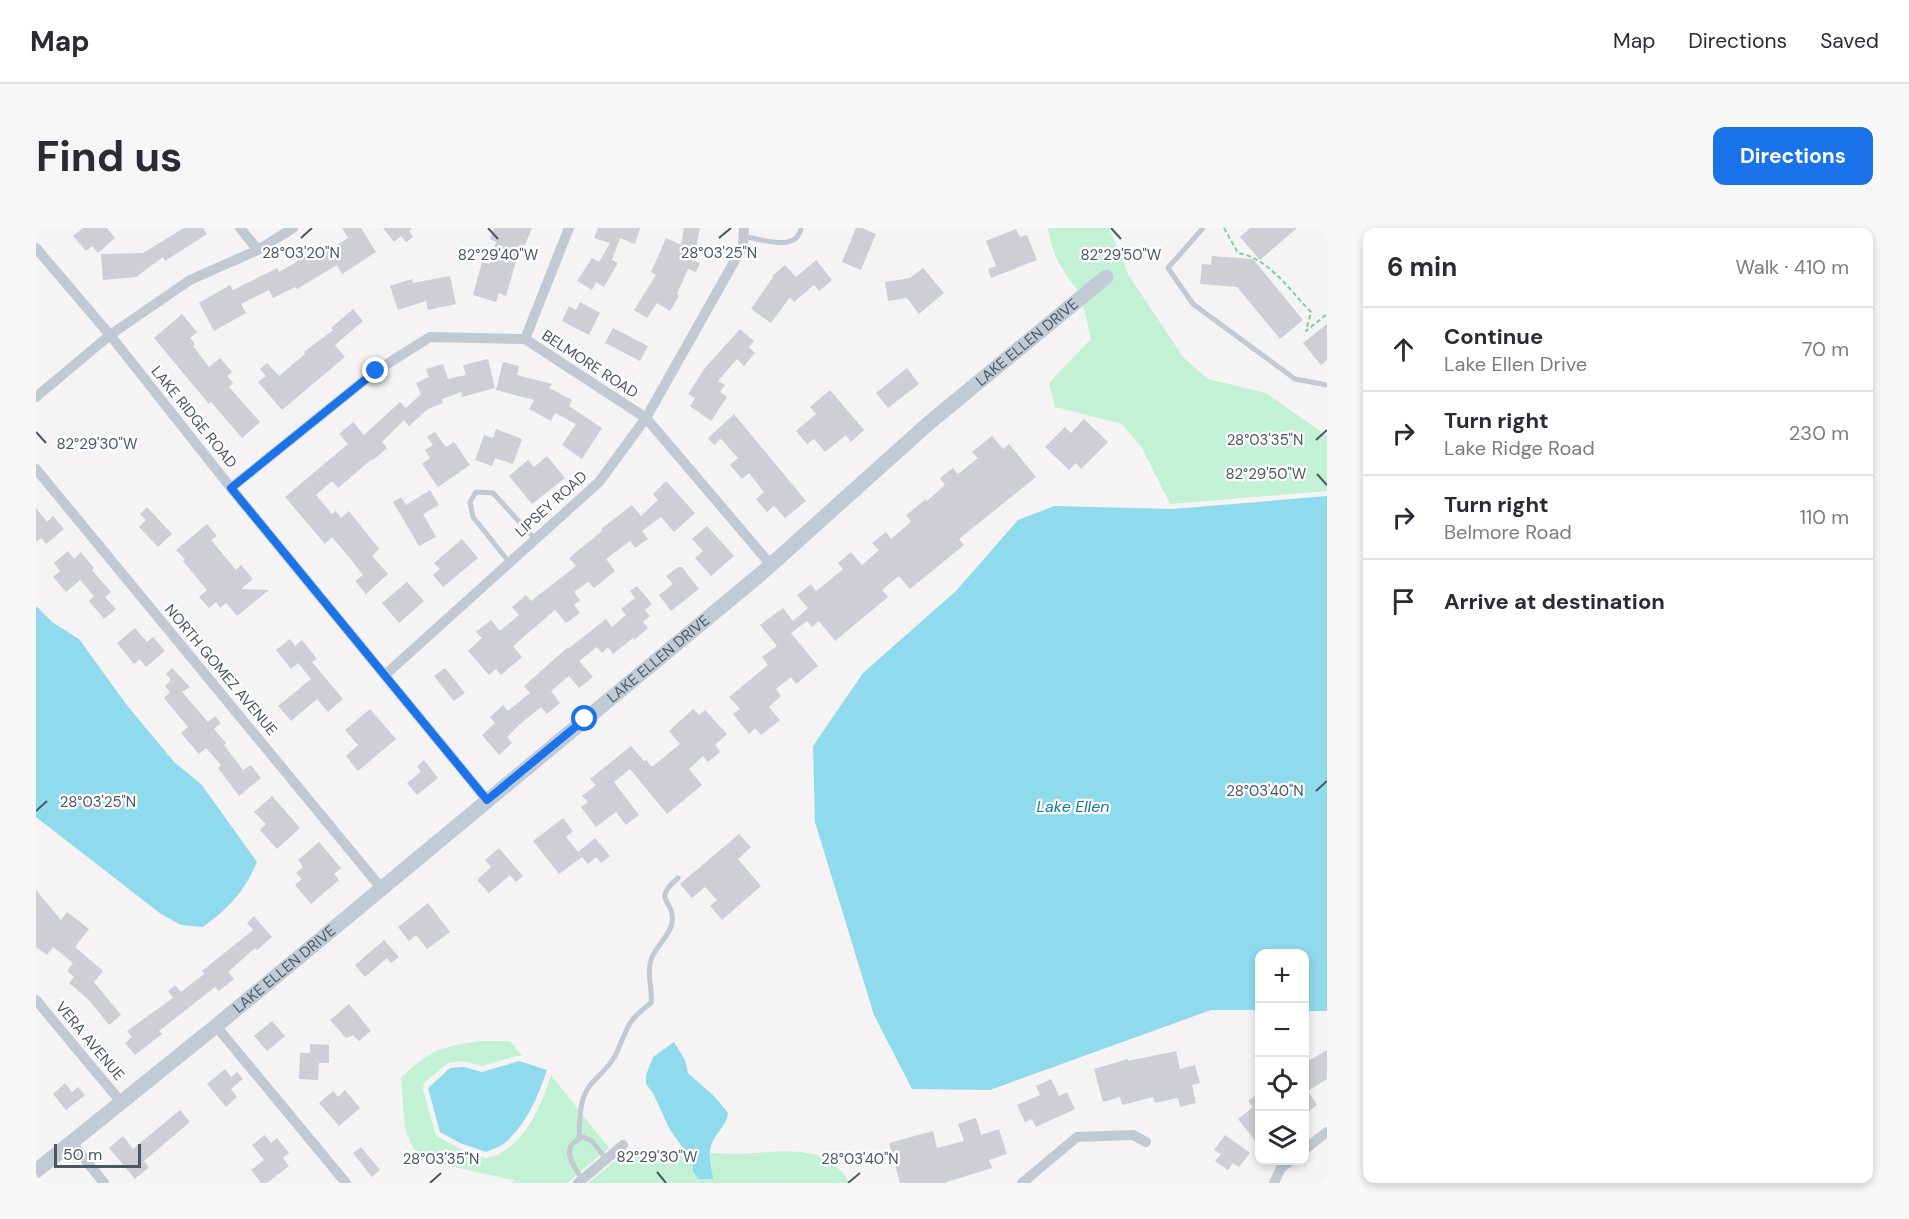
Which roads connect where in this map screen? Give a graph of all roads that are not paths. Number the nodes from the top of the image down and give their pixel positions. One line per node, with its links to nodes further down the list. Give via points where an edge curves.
1 (240, 228): 8 (street)
2 (293, 228): 8 (street)
3 (569, 228): 11 (street)
4 (801, 228): 6 (lane, via 797,237 783,243)
5 (1203, 228): 12 (lane, via 1168,268 1192,304 1295,379)
6 (744, 232): 14 (street, LIPSEY ROAD, via 743,246)
7 (36, 248): 10 (street, LAKE RIDGE ROAD)
8 (258, 249): 10 (street, via 190,280)
9 (1106, 277): 19 (street, LAKE ELLEN DRIVE, via 929,423)
10 (110, 335): 13 (street); 16 (street, LAKE RIDGE ROAD)
11 (525, 339): 14 (street, BELMORE ROAD); 16 (street, BELMORE ROAD, via 430,337 376,371)
12 (1327, 385)
13 (36, 397)
14 (646, 418): 17 (street, LIPSEY ROAD, via 598,482); 19 (street, BELMORE ROAD)
15 (36, 469): 23 (street, NORTH GOMEZ AVENUE)
16 (231, 488): 20 (street, LAKE RIDGE ROAD)
17 (535, 539): 18 (street, LIPSEY ROAD); 18 (lane, via 493,493 476,492 470,502 473,516)
18 (508, 562): 20 (street, LIPSEY ROAD)
19 (771, 565): 21 (street, LAKE ELLEN DRIVE)
20 (385, 675): 21 (street, LAKE RIDGE ROAD)
21 (487, 800): 23 (street, LAKE ELLEN DRIVE)
22 (678, 878): 28 (lane, via 664,893 672,912 672,926 651,959 651,1003 626,1026 615,1057 588,1089)
23 (382, 889): 25 (street, LAKE ELLEN DRIVE)
24 (36, 1000): 26 (street, VERA AVENUE)
25 (216, 1026): 26 (street, LAKE ELLEN DRIVE); 38 (street)
26 (121, 1102): 29 (street, LAKE ELLEN DRIVE)
27 (1327, 1132): 32 (street)
28 (579, 1138): 33 (lane, via 592,1141); 36 (lane, via 569,1148 569,1155)
29 (71, 1142): 35 (street, LAKE ELLEN DRIVE); 37 (street)
30 (1146, 1142): 39 (street, via 1133,1135 1077,1137)
31 (623, 1145): 33 (street)
32 (1309, 1147)
33 (606, 1159): 36 (street)
34 (1285, 1165): 40 (street)
35 (36, 1171)
36 (580, 1181)
37 (104, 1183)
38 (346, 1183)
39 (1022, 1183)
40 (1274, 1183)

